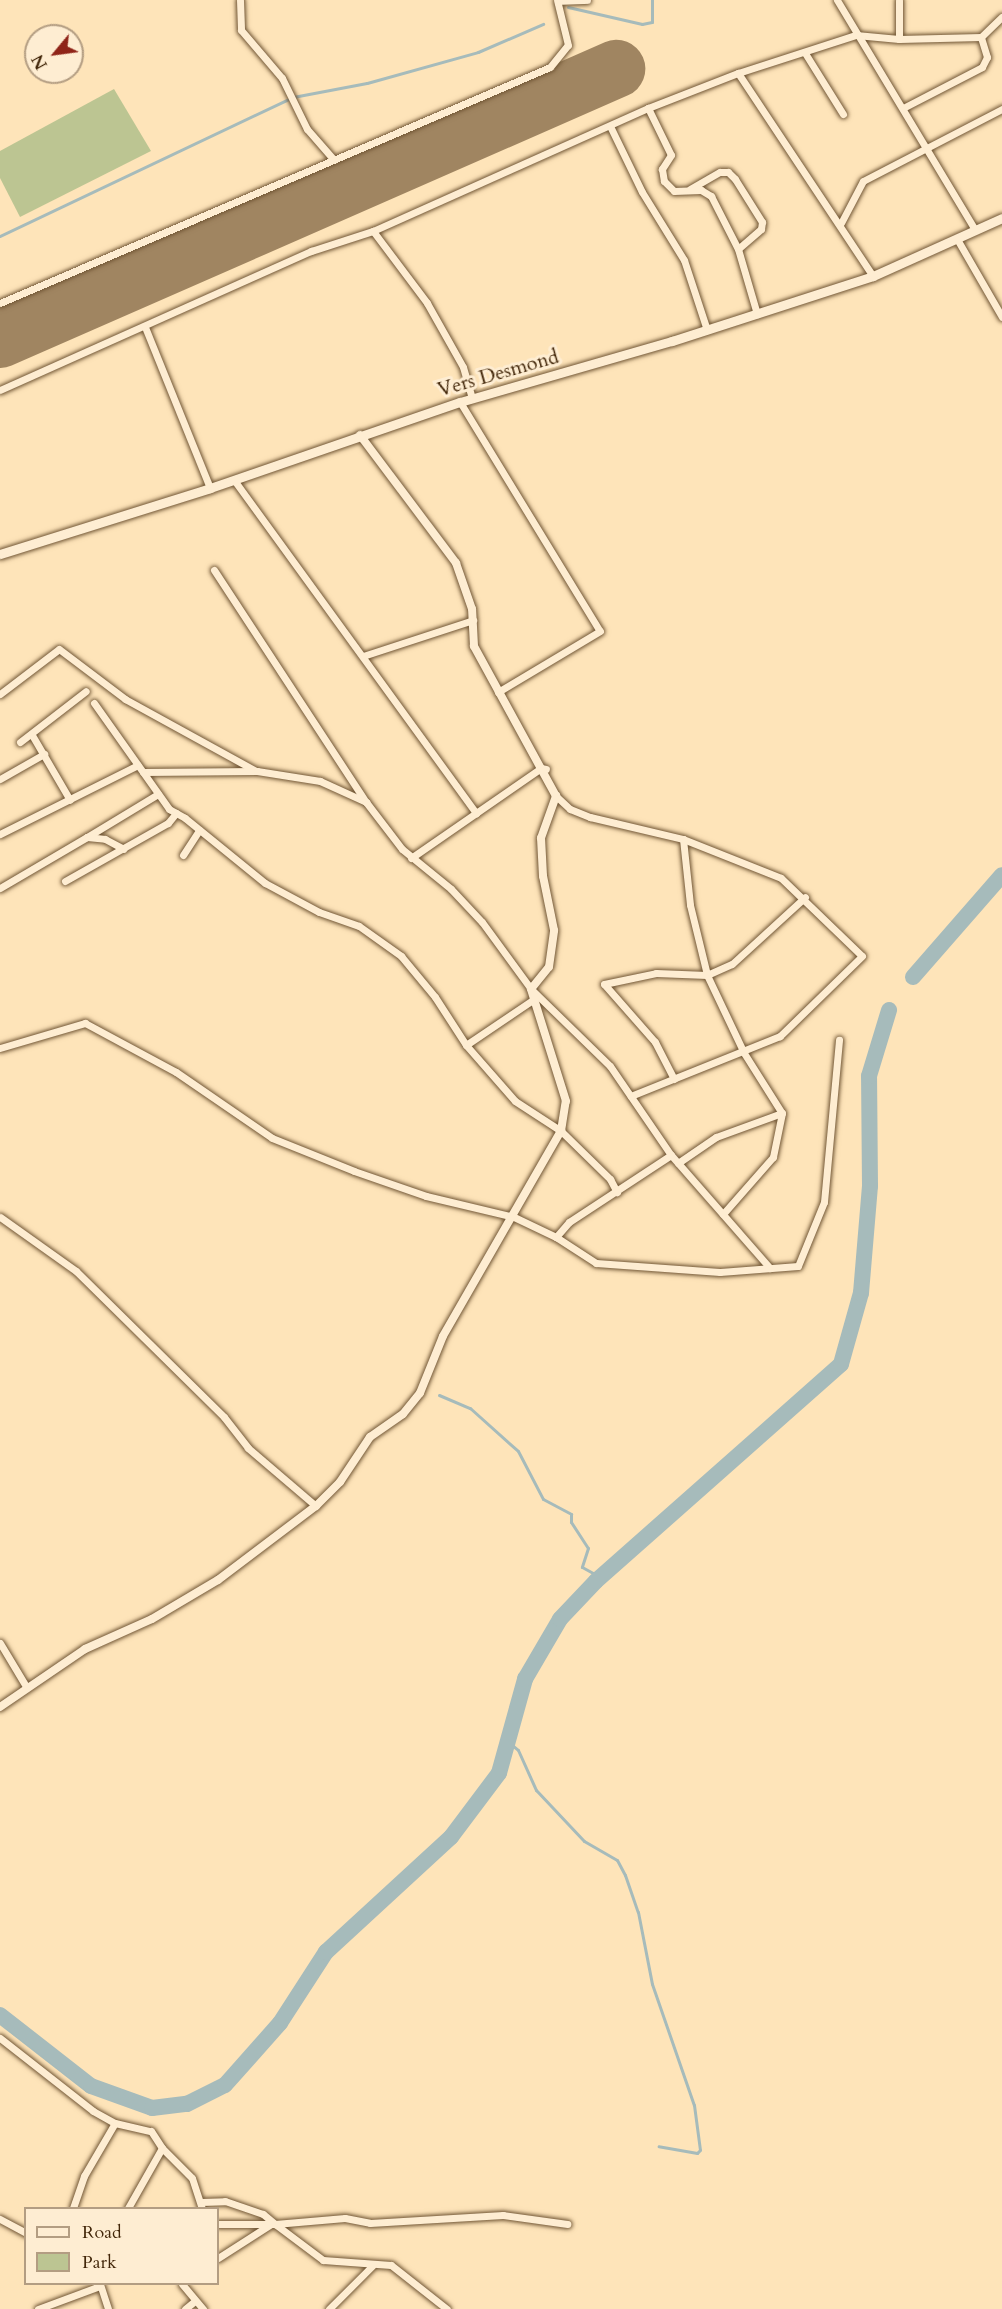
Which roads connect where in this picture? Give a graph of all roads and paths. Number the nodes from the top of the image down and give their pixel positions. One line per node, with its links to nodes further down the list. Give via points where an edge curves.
1 (240, 0): 18 (street, via 241,30 282,78 307,129)
2 (587, 0): 5 (street)
3 (837, 0): 7 (street)
4 (899, 0): 9 (street)
5 (557, 1): 18 (street, via 568,45 550,67)
6 (1002, 17): 8 (street)
7 (856, 35): 9 (street); 10 (street); 13 (street)
8 (981, 37): 9 (street); 13 (street, via 987,57 982,67)
9 (899, 39)
10 (805, 53): 11 (street); 15 (street)
11 (738, 73): 12 (street); 21 (street)
12 (648, 108): 16 (street); 19 (street, via 671,155 662,169 664,181 674,191)
13 (903, 108): 17 (street)
14 (1002, 109): 17 (street)
15 (843, 114)
16 (610, 126): 23 (street); 31 (street, via 642,192 684,260)
17 (928, 146): 21 (street, via 862,181); 22 (street)
18 (334, 160): 27 (street)
19 (690, 189): 25 (street, via 711,195); 25 (street, via 720,172 728,172 735,179 762,222 762,229)
20 (1002, 218): 22 (main road, Vers Desmond)
21 (841, 223): 26 (street)
22 (975, 230): 24 (main road, Vers Desmond)
23 (373, 231): 30 (street, via 311,251); 33 (street, via 426,303 463,368)
24 (957, 239): 26 (main road, Vers Desmond); 29 (street)
25 (738, 249): 28 (street)
26 (873, 276): 28 (main road, Vers Desmond)
27 (0, 303)
28 (757, 314): 31 (main road, Vers Desmond)
29 (1002, 316)
30 (145, 327): 32 (street); 37 (street)
31 (707, 330): 33 (main road, Vers Desmond)
32 (0, 390)
33 (472, 399): 34 (main road, Vers Desmond)
34 (460, 402): 35 (main road, Vers Desmond); 43 (street, via 600,631)
35 (360, 435): 36 (main road, Vers Desmond); 40 (street, via 456,563)
36 (234, 480): 37 (main road, Vers Desmond); 41 (street)
37 (210, 488): 38 (main road, Vers Desmond)
38 (0, 554)
39 (214, 570): 57 (street)
40 (473, 620): 41 (street); 43 (street, via 474,646)
41 (363, 656): 59 (street)
42 (86, 691): 46 (street)
43 (498, 692): 50 (street)
44 (0, 694): 51 (street, via 59,649 125,699)
45 (94, 703): 49 (street)
46 (32, 735): 47 (street); 48 (street)
47 (20, 742)
48 (44, 754): 53 (street); 56 (street)
49 (138, 765): 52 (street); 56 (street)
50 (543, 769): 55 (street); 59 (street)
51 (256, 771): 52 (street); 57 (street, via 321,781)
52 (143, 772): 54 (street)
53 (0, 779)
54 (158, 794): 58 (street); 62 (street)
55 (556, 796): 63 (street, via 570,809 590,818); 71 (street, via 541,838 543,876 554,930 549,967)
56 (70, 800): 61 (street)
57 (366, 802): 66 (street)
58 (176, 813): 60 (street); 64 (street, via 168,823)
59 (476, 813): 66 (street)
60 (199, 830): 65 (street); 74 (street, via 265,883 319,912 359,926 401,956 435,997)
61 (0, 834)
62 (87, 837): 64 (street, via 105,839); 68 (street)
63 (682, 839): 69 (street, via 782,878); 70 (street, via 690,905)
64 (124, 849): 67 (street)
65 (183, 855)
66 (411, 858): 71 (street, via 452,889 482,922)
67 (65, 881)
68 (0, 888)
69 (804, 897): 70 (street, via 732,964); 76 (street, via 862,956 788,1029)
70 (707, 975): 76 (street); 77 (street, via 656,973 604,984 655,1042)
71 (531, 990): 72 (street); 78 (street, via 610,1066)
72 (534, 999): 74 (street); 80 (street, via 566,1101)
73 (838, 1040): 89 (street, via 824,1202 798,1266)
74 (466, 1045): 80 (street, via 515,1101)
75 (0, 1048): 86 (street, via 85,1023 176,1071 272,1138 426,1196)
76 (744, 1053): 77 (street); 79 (street)
77 (674, 1079): 78 (street)
78 (631, 1096): 81 (street)
79 (782, 1113): 82 (street, via 716,1137); 84 (street, via 773,1157)
80 (561, 1131): 83 (street, via 610,1179); 86 (street)
81 (671, 1155): 82 (street); 83 (street)
82 (678, 1163): 84 (street)
83 (617, 1192): 88 (street, via 569,1222)
84 (723, 1214): 89 (street)
85 (0, 1217): 87 (street)
86 (514, 1217): 88 (street); 90 (street, via 443,1336 420,1393 403,1414 370,1437 340,1482)
87 (3, 1224): 90 (street, via 76,1271 224,1417 248,1448)
88 (556, 1237): 89 (street, via 596,1263 720,1272)
89 (770, 1268)
90 (316, 1506): 92 (street, via 218,1580 152,1619 85,1649)
91 (0, 1643): 92 (street)
92 (27, 1688): 93 (street)
93 (0, 1707)
94 (0, 2038): 95 (street, via 93,2111)
95 (115, 2123): 96 (street, via 151,2131); 98 (street, via 84,2176)
96 (162, 2148): 97 (street, via 192,2178); 99 (street)
97 (202, 2205): 102 (street, via 225,2201 263,2214)
98 (73, 2207)
99 (129, 2207)
100 (0, 2219): 104 (street)
101 (219, 2224): 102 (street)
102 (273, 2224): 103 (street, via 345,2218 370,2223 503,2215); 105 (street); 106 (street, via 323,2260)
103 (567, 2224)
104 (24, 2232)
105 (219, 2257)
106 (372, 2266): 114 (street); 115 (street, via 391,2265)
107 (100, 2285): 110 (street); 111 (street)
108 (183, 2285): 109 (street)
109 (195, 2301): 112 (street); 113 (street)
110 (38, 2309)
111 (108, 2309)
112 (185, 2309)
113 (203, 2309)
114 (329, 2309)
115 (447, 2309)

